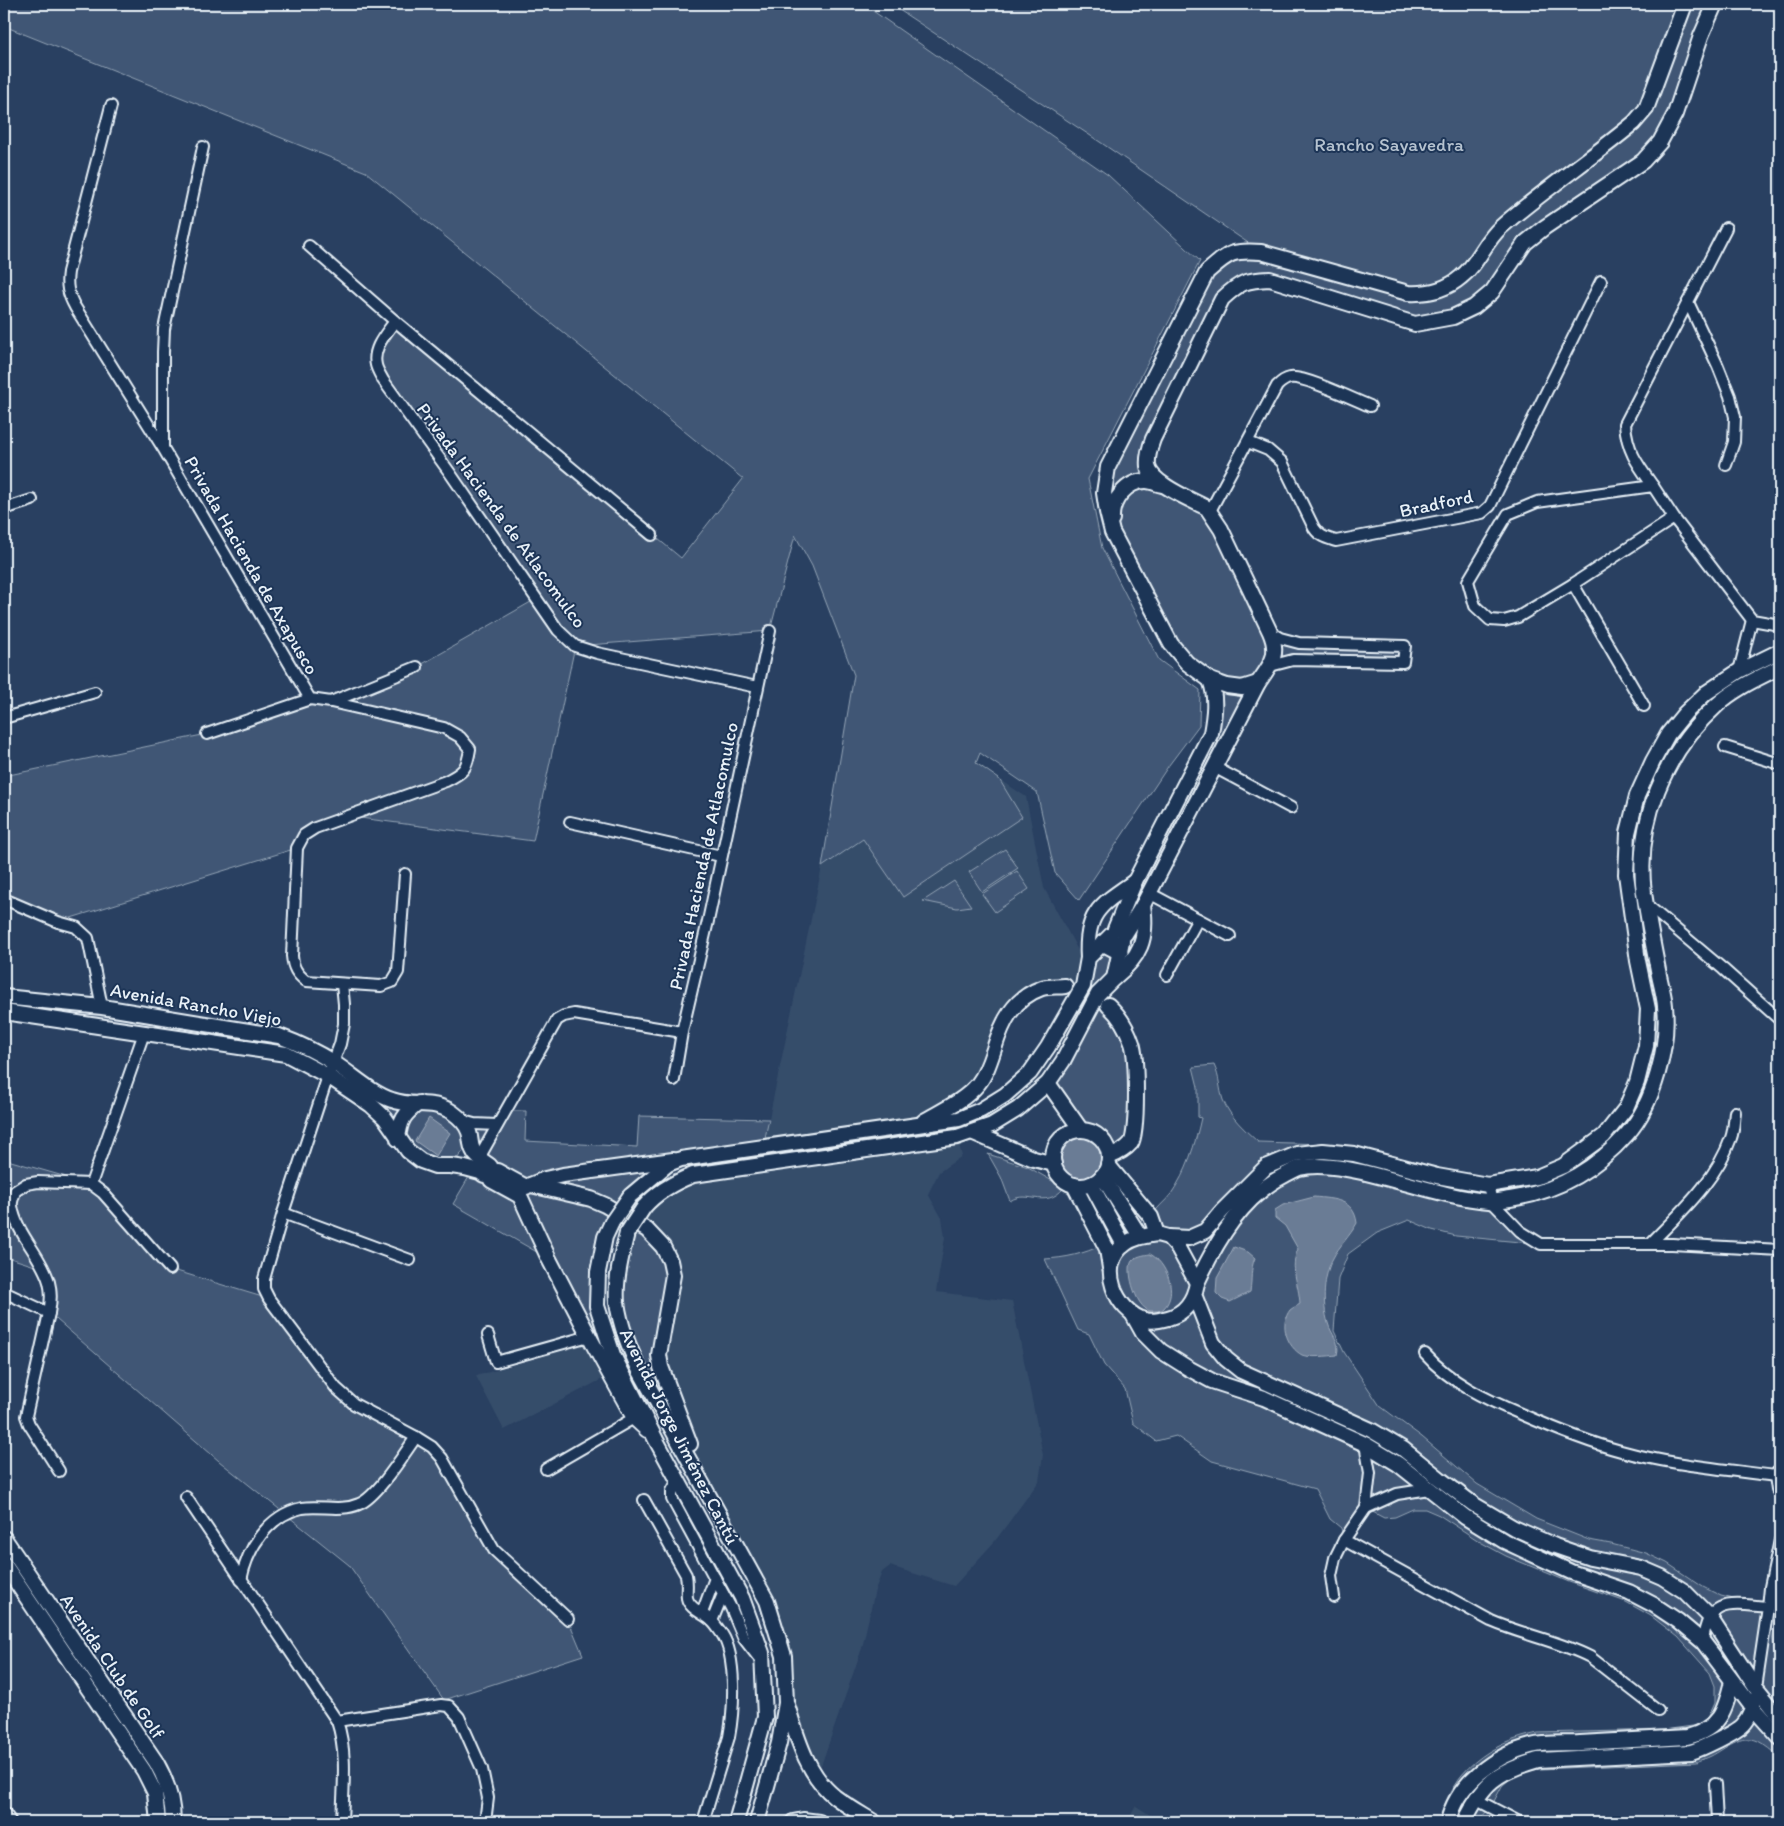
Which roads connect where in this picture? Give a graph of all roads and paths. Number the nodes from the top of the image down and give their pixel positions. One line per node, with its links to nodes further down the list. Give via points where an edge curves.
1 (1685, 4): 20 (street, via 1646,109 1634,123 1499,228 1462,277 1448,285 1422,294 1408,293 1261,252 1240,250 1224,257 1207,272 1108,467 1104,493)
2 (1715, 4): 14 (street, via 1675,114 1660,142 1643,161 1545,226 1525,243 1492,292 1474,307 1453,318 1415,324 1270,279 1237,285 1222,299 1153,439 1148,467 1154,478)
3 (110, 106): 12 (street, Privada Hacienda de Axapusco, via 67,285 75,307)
4 (203, 147): 12 (street, Privada Hacienda de Axapusco, via 164,329)
5 (1726, 228): 8 (street)
6 (308, 246): 9 (street)
7 (1601, 281): 11 (street, Bradford, via 1490,506 1482,514 1336,540 1324,538 1314,528 1282,462 1268,450)
8 (1688, 302): 13 (street, via 1730,396 1735,417 1734,442); 15 (street, via 1625,424 1631,453)
9 (395, 321): 21 (street); 34 (street, Privada Hacienda de Atlacomulco, via 381,340 376,355 376,366 383,380 558,630 575,646 597,653)
10 (1370, 406): 11 (street, via 1290,377 1277,386)
11 (1248, 442): 18 (street)
12 (163, 448): 36 (street, Privada Hacienda de Axapusco)
13 (1726, 465)
14 (1165, 485): 18 (street); 20 (street, via 1145,481 1130,486 1118,496 1112,510)
15 (1653, 486): 19 (street); 22 (street, via 1537,502 1508,514 1468,581 1475,606 1490,620 1504,621 1518,617)
16 (32, 500): 17 (street)
17 (4, 509)
18 (1210, 512): 26 (street, via 1222,529)
19 (1674, 518): 22 (street); 23 (street)
20 (1112, 532): 32 (street, via 1171,644 1187,663)
21 (652, 535)
22 (1572, 584): 38 (street)
23 (1752, 620): 24 (street); 31 (street)
24 (1780, 625)
25 (770, 631): 34 (street, Privada Hacienda de Atlacomulco)
26 (1270, 632): 28 (street, via 1275,648); 28 (street, via 1299,643 1405,646 1403,662 1293,660)
27 (1780, 651): 31 (street)
28 (1270, 666): 33 (street)
29 (418, 667): 37 (street)
30 (1780, 668): 51 (street, via 1718,703 1693,729 1674,757 1656,790 1647,822 1642,858)
31 (1739, 671): 92 (street, via 1706,693 1685,713 1664,740 1637,796 1628,833 1626,874 1648,1009 1646,1046 1626,1108 1604,1136 1562,1166 1537,1177)
32 (1210, 680): 33 (street, via 1242,688); 48 (street, via 1214,708 1211,733)
33 (1258, 683): 43 (street)
34 (757, 687): 46 (street, Privada Hacienda de Atlacomulco)
35 (94, 692): 39 (street)
36 (310, 699): 37 (street, Privada Hacienda de Axapusco); 40 (street, Privada Hacienda de Axapusco)
37 (331, 702): 58 (street, Privada Hacienda de Axapusco, via 444,728 460,737 470,750 468,766 459,775 315,828 304,835 297,848 293,966 306,981)
38 (1644, 706)
39 (4, 718)
40 (207, 734)
41 (1725, 746): 42 (street)
42 (1780, 764)
43 (1214, 767): 44 (street); 50 (street)
44 (1291, 808)
45 (570, 822): 46 (street, Privada Hacienda de Atlacomulco)
46 (721, 856): 70 (street, Privada Hacienda de Atlacomulco)
47 (405, 874): 58 (street, Privada Hacienda de Axapusco, via 398,972 392,982 381,986)
48 (1135, 881): 54 (street); 55 (street, Avenida Jorge Jiménez Cantú, via 1111,898 1090,922)
49 (4, 899): 65 (street, via 76,927 88,938)
50 (1146, 899): 52 (street); 54 (street); 57 (street, Avenida Jorge Jiménez Cantú, via 1141,946 1128,967)
51 (1646, 905): 68 (street); 94 (street, via 1665,1006 1658,1074 1645,1106 1629,1132 1603,1158 1575,1177 1547,1190)
52 (1198, 919): 53 (street); 56 (street)
53 (1230, 936)
54 (1117, 937): 55 (street); 57 (street)
55 (1088, 958): 60 (street, Avenida Jorge Jiménez Cantú)
56 (1167, 975)
57 (1114, 978): 61 (street, Avenida Jorge Jiménez Cantú)
58 (342, 984): 73 (street, via 344,1024)
59 (1065, 986): 80 (street, via 1043,988 1023,998 1010,1010 1001,1026 989,1065 978,1083 964,1098)
60 (1082, 986): 61 (street); 80 (street, Avenida Jorge Jiménez Cantú, via 1030,1073 1005,1096 959,1119)
61 (1098, 994): 75 (street, Avenida Jorge Jiménez Cantú)
62 (4, 997): 63 (street, Avenida Rancho Viejo)
63 (72, 1004): 65 (street, Avenida Rancho Viejo); 69 (street)
64 (1108, 1005): 89 (street, via 1118,1014 1133,1046 1135,1127 1132,1142)
65 (102, 1007): 67 (street, Avenida Rancho Viejo)
66 (4, 1012): 69 (street, Avenida Rancho Viejo)
67 (166, 1017): 72 (street); 73 (street, Avenida Rancho Viejo, via 279,1036 297,1042)
68 (1780, 1020)
69 (71, 1022): 71 (street, Avenida Rancho Viejo)
70 (682, 1032): 74 (street, Privada Hacienda de Atlacomulco); 79 (street, via 574,1014 564,1016 557,1020)
71 (144, 1033): 72 (street, Avenida Rancho Viejo); 90 (street)
72 (164, 1036): 73 (street, Avenida Rancho Viejo, via 286,1054)
73 (331, 1069): 76 (street, Avenida Rancho Viejo, via 381,1096); 83 (street, Avenida Rancho Viejo, via 385,1118); 95 (street)
74 (674, 1080)
75 (1048, 1083): 81 (street); 82 (street, Avenida Jorge Jiménez Cantú, via 1018,1109)
76 (419, 1103): 78 (street, Avenida Rancho Viejo, via 437,1104); 83 (street, via 400,1124)
77 (1735, 1112): 99 (street, via 1732,1137 1718,1168)
78 (463, 1121): 79 (street); 84 (street, via 470,1132)
79 (497, 1125): 88 (street)
80 (917, 1125): 85 (street, Avenida Jorge Jiménez Cantú)
81 (1081, 1130): 86 (street, via 1061,1138 1053,1154); 89 (street, via 1093,1132 1105,1144)
82 (974, 1133): 86 (street, via 1034,1159); 122 (street, Avenida Jorge Jiménez Cantú, bridge, via 693,1175 677,1182 644,1207 627,1233 620,1260 617,1300 620,1320 640,1371)
83 (398, 1139): 87 (street, Avenida Rancho Viejo, via 420,1161 435,1166)
84 (471, 1142): 87 (street, via 467,1152); 88 (street, via 473,1152)
85 (681, 1158): 93 (street, via 563,1174); 114 (street, Avenida Jorge Jiménez Cantú, bridge, via 668,1164 630,1196 605,1237 598,1272 597,1306 613,1355)
86 (1054, 1164): 91 (street, via 1063,1180)
87 (451, 1166): 88 (street, Avenida Rancho Viejo)
88 (488, 1170): 93 (street, Avenida Rancho Viejo)
89 (1102, 1171): 91 (street, via 1081,1186); 96 (street); 97 (street, via 1126,1187); 98 (street, via 1102,1204)
90 (91, 1184): 102 (street, via 103,1193); 107 (street, via 38,1182 26,1184 15,1192 14,1216 50,1283)
91 (1074, 1185): 103 (street, via 1108,1249)
92 (1488, 1185): 94 (street); 97 (street, via 1436,1176 1354,1154 1323,1151 1296,1154 1266,1167 1205,1231 1189,1238)
93 (526, 1189): 110 (street, via 549,1259); 122 (street, Avenida Rancho Viejo, via 591,1199 647,1230 663,1247 673,1275 659,1355 661,1367)
94 (1492, 1202): 99 (street, via 1520,1231 1541,1244); 104 (street, via 1430,1190 1361,1171 1333,1167 1300,1168 1272,1182 1240,1210 1215,1246)
95 (283, 1213): 101 (street); 113 (street, via 264,1278 264,1289 269,1299 336,1388 354,1404)
96 (1137, 1233): 97 (street); 98 (street)
97 (1162, 1235): 104 (street, via 1178,1248)
98 (1122, 1242): 103 (street)
99 (1650, 1244): 100 (street)
100 (1780, 1250)
101 (410, 1260)
102 (170, 1268)
103 (1110, 1269): 108 (street, via 1116,1294)
104 (1197, 1283): 106 (street)
105 (4, 1292): 107 (street)
106 (1195, 1297): 108 (street, via 1174,1316 1163,1320 1147,1321); 138 (street, via 1214,1343 1241,1372 1371,1430 1403,1449 1473,1504 1514,1528 1590,1558 1641,1568 1684,1591)
107 (49, 1313): 117 (street, via 26,1416)
108 (1133, 1315): 115 (street, via 1143,1333 1161,1351 1188,1368)
109 (488, 1335): 110 (street, via 496,1362)
110 (589, 1336): 112 (street)
111 (1425, 1354): 118 (street, via 1456,1382 1490,1401 1564,1432 1621,1451 1686,1465)
112 (634, 1418): 114 (street); 116 (street)
113 (416, 1437): 131 (street, via 369,1499 345,1508 303,1508 276,1519 249,1555); 139 (street, via 442,1458 494,1550)
114 (656, 1440): 119 (street, Avenida Jorge Jiménez Cantú)
115 (1365, 1444): 120 (street, via 1398,1464); 125 (street, via 1370,1473)
116 (546, 1468)
117 (59, 1471)
118 (1778, 1472): 121 (street, via 1777,1490)
119 (678, 1480): 130 (street, via 672,1499); 142 (street, Avenida Jorge Jiménez Cantú, via 742,1598 762,1653)
120 (1429, 1489): 125 (street, via 1397,1494); 141 (street, via 1504,1541 1571,1572 1630,1592 1678,1621)
121 (1780, 1493)
122 (709, 1494): 145 (street, Avenida Jorge Jiménez Cantú, via 767,1601 784,1656)
123 (186, 1497): 131 (street)
124 (644, 1500): 137 (street, via 686,1575 687,1599)
125 (1366, 1508): 127 (street)
126 (4, 1538): 153 (street, Avenida Club de Golf)
127 (1344, 1540): 135 (street, via 1331,1576); 147 (street, via 1491,1621 1590,1656)
128 (1780, 1540): 132 (street)
129 (4, 1564): 154 (street, Avenida Club de Golf)
130 (714, 1578): 133 (street); 137 (street)
131 (241, 1580): 150 (street)
132 (1770, 1588): 134 (street); 136 (street)
133 (723, 1594): 140 (street); 142 (street, via 744,1639)
134 (1780, 1594)
135 (1334, 1597)
136 (1768, 1608): 138 (street, via 1735,1605 1719,1608); 144 (street)
137 (702, 1614): 140 (street)
138 (1709, 1616): 141 (street); 144 (street)
139 (568, 1619)
140 (712, 1621): 163 (street, via 722,1634 732,1662 732,1723)
141 (1703, 1642): 143 (street)
142 (762, 1662): 164 (street, Avenida Jorge Jiménez Cantú, via 765,1717)
143 (1732, 1680): 146 (street); 148 (street)
144 (1756, 1688): 146 (street); 149 (street)
145 (786, 1703): 165 (street, Avenida Jorge Jiménez Cantú, via 779,1743); 168 (street, via 802,1751 817,1777 833,1796)
146 (1752, 1708): 151 (street, via 1743,1726); 152 (street)
147 (1658, 1710)
148 (1721, 1716): 151 (street); 169 (street, via 1711,1728 1687,1738 1533,1745 1507,1754 1481,1771 1462,1792)
149 (1780, 1718)
150 (337, 1721): 161 (street, via 343,1738 344,1758); 162 (street, via 448,1706 459,1717 482,1769 488,1798)
151 (1733, 1732): 156 (street, via 1691,1752 1538,1760 1514,1767 1491,1781)
152 (1780, 1738)
153 (156, 1762): 154 (street); 160 (street, Avenida Club de Golf, via 170,1792)
154 (144, 1771): 159 (street, Avenida Club de Golf, via 155,1793)
155 (1715, 1784): 172 (street)
156 (1475, 1799): 170 (street); 171 (street)
157 (4, 1812): 158 (street)
158 (10, 1822)
159 (158, 1822)
160 (173, 1822)
161 (342, 1822)
162 (485, 1822)
163 (704, 1822)
164 (736, 1822)
165 (757, 1822)
166 (793, 1822): 167 (street)
167 (819, 1822)
168 (874, 1822)
169 (1448, 1822)
170 (1464, 1822)
171 (1519, 1822)
172 (1717, 1822)

